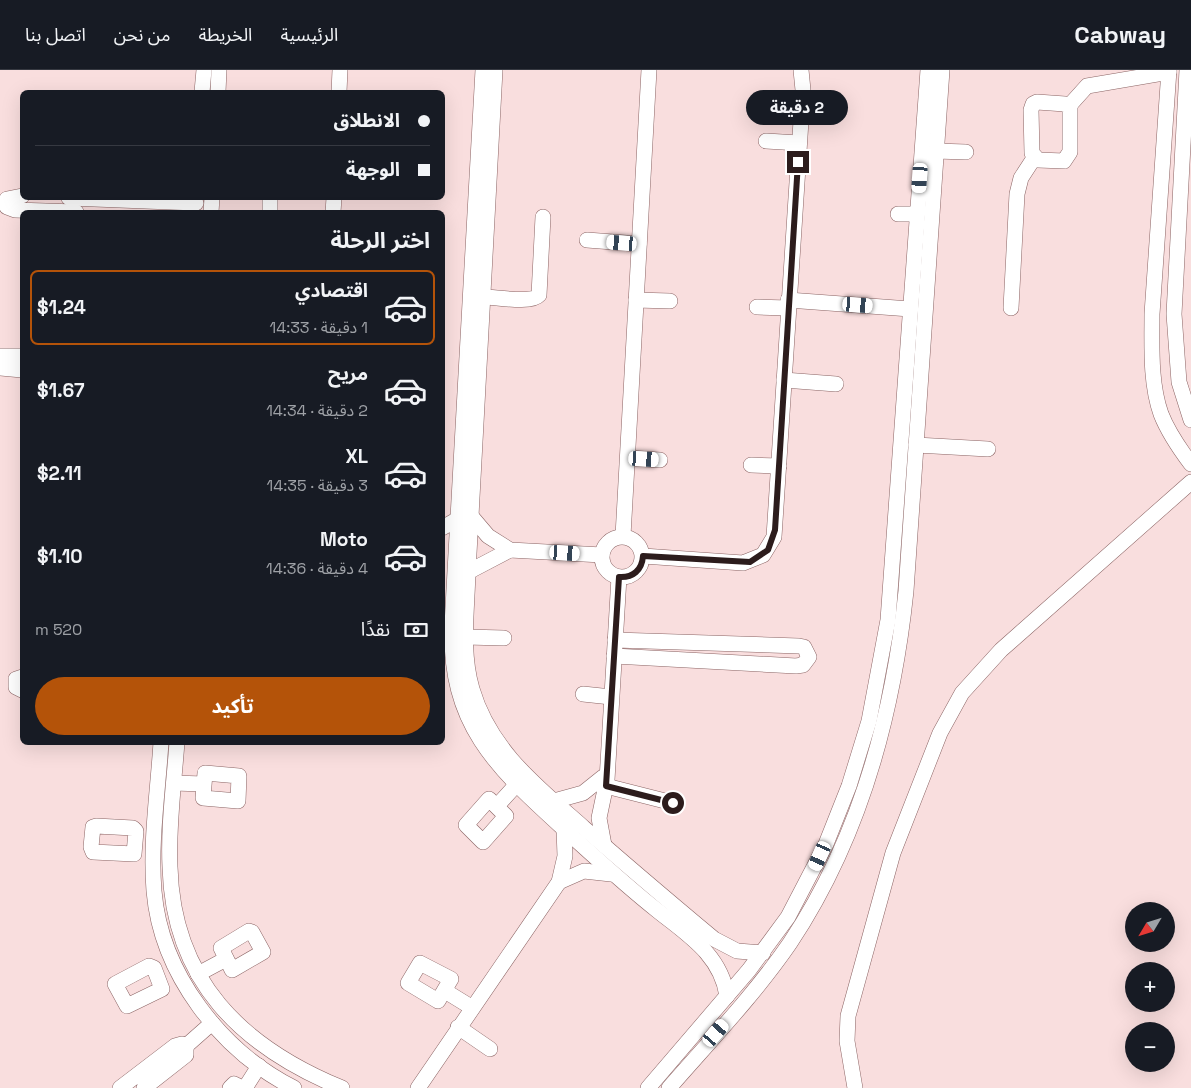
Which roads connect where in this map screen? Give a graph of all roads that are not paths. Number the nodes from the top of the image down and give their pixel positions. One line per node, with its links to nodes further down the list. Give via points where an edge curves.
1 (340, 70): 14 (street)
2 (483, 70): 55 (street)
3 (495, 70): 33 (street)
4 (649, 70): 32 (street)
5 (801, 70): 16 (street)
6 (928, 70): 29 (street)
7 (942, 70): 20 (street)
8 (1187, 70): 46 (street, via 1174,314 1179,382)
9 (203, 71): 11 (street); 12 (street)
10 (1169, 71): 15 (street, via 1087,86); 51 (street, via 1152,354 1161,414)
11 (219, 72): 13 (street)
12 (202, 90)
13 (218, 90)
14 (339, 90)
15 (1069, 106): 22 (street, via 1069,156 1060,162 1043,162); 22 (street, via 1033,104 1031,150)
16 (801, 116): 17 (street); 19 (street)
17 (831, 117)
18 (766, 141): 19 (street)
19 (800, 143): 36 (street)
20 (936, 151): 21 (street); 47 (street)
21 (966, 152)
22 (1034, 158): 38 (street, via 1021,178 1017,194)
23 (20, 196): 25 (street, via 7,198 7,207 14,210)
24 (111, 200): 26 (street)
25 (56, 204): 27 (street)
26 (196, 204)
27 (71, 210)
28 (898, 214): 29 (street)
29 (917, 214): 39 (street)
30 (544, 217): 33 (street, via 539,295 527,300)
31 (587, 240): 32 (street)
32 (640, 244): 34 (street)
33 (483, 296): 55 (street)
34 (636, 300): 35 (street); 49 (street)
35 (670, 301)
36 (788, 304): 37 (street); 39 (street); 44 (street)
37 (757, 307)
38 (1011, 308)
39 (910, 309): 54 (street)
40 (0, 356): 41 (street)
41 (20, 356)
42 (0, 368): 43 (street)
43 (20, 370)
44 (784, 380): 45 (street); 53 (street)
45 (836, 384)
46 (1191, 420)
47 (916, 445): 48 (street); 56 (street)
48 (988, 449)
49 (628, 458): 50 (street); 60 (street)
50 (660, 460)
51 (1191, 464)
52 (752, 465): 53 (street)
53 (779, 466): 63 (street, via 774,537 768,550 757,559 743,563)
54 (898, 477): 56 (street); 92 (street, via 888,620 869,721 849,786 814,869 788,917)
55 (467, 478): 58 (street)
56 (914, 478): 114 (street, via 906,591 896,666 882,732 854,818 826,880 789,944)
57 (1191, 482): 115 (street, via 1001,650 974,679 947,717 893,853 848,1016 847,1041)
58 (465, 517): 59 (street); 61 (street); 65 (street)
59 (445, 527)
60 (623, 536): 62 (street, via 609,541); 63 (street, via 637,542)
61 (510, 550): 62 (street); 65 (street)
62 (602, 555): 66 (street, via 606,569)
63 (643, 556): 66 (street, via 638,571)
64 (445, 557): 65 (street)
65 (462, 572): 67 (street); 72 (street)
66 (619, 577): 69 (street)
67 (466, 637): 68 (street); 82 (street, via 471,688 488,729 514,764)
68 (504, 638)
69 (615, 640): 70 (street); 70 (street, via 798,646 804,648 809,657 803,666 796,666)
70 (614, 656): 75 (street)
71 (20, 677): 73 (street, via 15,683)
72 (449, 681): 81 (street, via 478,737 496,764)
73 (20, 689)
74 (583, 694): 75 (street)
75 (611, 697): 78 (street)
76 (161, 745): 87 (street)
77 (177, 745): 79 (street)
78 (603, 780): 82 (street, via 583,793); 83 (street); 88 (street, via 599,818)
79 (174, 783): 80 (street); 95 (street, via 170,884 182,936)
80 (203, 784)
81 (516, 785): 84 (street); 85 (street)
82 (554, 801): 88 (street)
83 (673, 803)
84 (497, 806)
85 (564, 830): 89 (street); 90 (street, via 565,856)
86 (136, 843): 87 (street)
87 (154, 844): 94 (street, via 157,910)
88 (604, 846): 91 (street)
89 (612, 874): 90 (street, via 584,871); 91 (street)
90 (558, 882): 99 (street)
91 (710, 944): 92 (street); 98 (street)
92 (763, 953): 98 (street)
93 (226, 958): 95 (street)
94 (178, 970): 96 (street); 101 (street, via 192,996)
95 (198, 974): 100 (street)
96 (159, 978)
97 (445, 991): 99 (street)
98 (727, 996): 113 (street)
99 (471, 1007): 102 (street)
100 (232, 1020): 101 (street); 111 (street, via 274,1054)
101 (216, 1027): 103 (street); 105 (street)
102 (458, 1027): 104 (street); 112 (street)
103 (186, 1046): 106 (street, via 175,1046); 107 (street, via 186,1055)
104 (490, 1049)
105 (259, 1066): 109 (street); 110 (street)
106 (120, 1088)
107 (144, 1088)
108 (230, 1088): 109 (street, via 234,1084)
109 (244, 1088)
110 (294, 1088)
111 (342, 1088)
112 (418, 1088)
113 (648, 1088)
114 (669, 1088)
115 (855, 1088)

